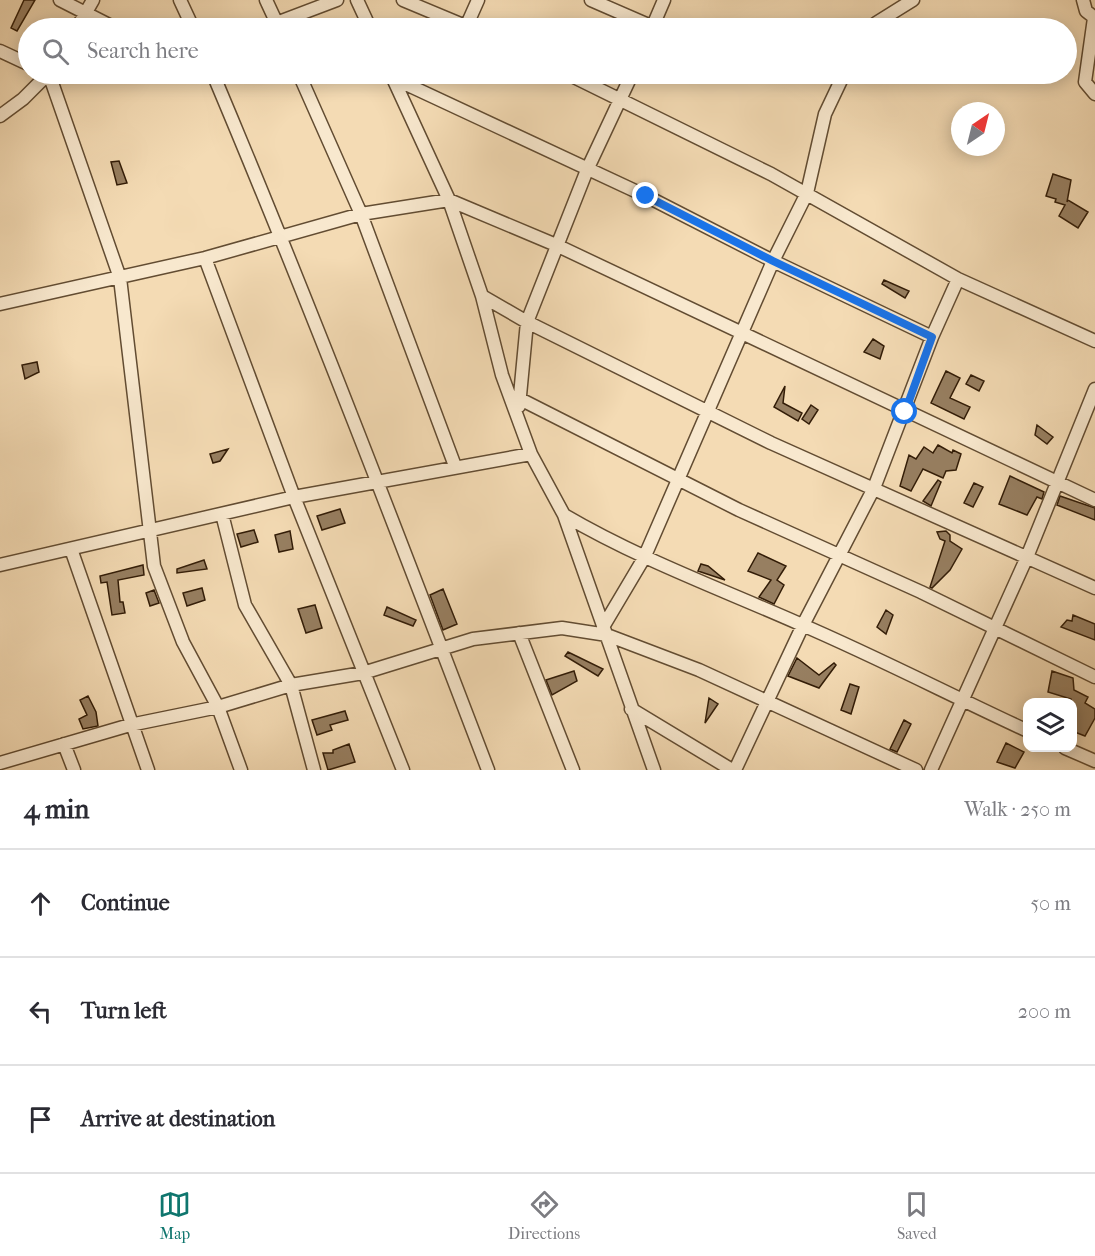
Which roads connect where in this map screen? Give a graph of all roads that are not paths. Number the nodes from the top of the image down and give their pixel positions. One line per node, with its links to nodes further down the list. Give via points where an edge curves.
1 (60, 0): 13 (street)
2 (93, 0): 13 (street)
3 (180, 0): 16 (street)
4 (266, 0): 17 (street)
5 (337, 0): 18 (street)
6 (357, 0): 19 (street)
7 (403, 0): 20 (street)
8 (478, 0): 21 (street)
9 (591, 0): 22 (street)
10 (664, 0): 23 (street)
11 (913, 0): 24 (street)
12 (1083, 0): 25 (street, via 1086,11)
13 (86, 14): 14 (street); 15 (street)
14 (83, 18)
15 (94, 18)
16 (188, 18)
17 (274, 18)
18 (296, 18)
19 (365, 18)
20 (445, 18)
21 (472, 18)
22 (630, 18)
23 (656, 18)
24 (883, 18)
25 (1095, 18): 37 (street, via 1085,82)
26 (0, 51): 27 (street)
27 (18, 59)
28 (39, 84): 39 (street)
29 (52, 84): 48 (street)
30 (217, 84): 44 (street)
31 (303, 84): 43 (street)
32 (396, 84): 42 (street)
33 (409, 84): 40 (street)
34 (589, 84): 38 (street)
35 (628, 84): 38 (street)
36 (839, 84): 41 (street, via 825,114)
37 (1095, 94)
38 (621, 99): 40 (street); 41 (street)
39 (0, 117)
40 (587, 170): 45 (street); 47 (street)
41 (807, 193): 47 (street); 49 (street)
42 (449, 200): 43 (street); 45 (street); 50 (street)
43 (361, 214): 44 (street); 63 (street)
44 (282, 238): 46 (street); 65 (street)
45 (556, 245): 52 (street); 53 (street)
46 (205, 258): 48 (street); 68 (street)
47 (773, 261): 53 (street); 54 (street)
48 (120, 278): 51 (street); 72 (street)
49 (958, 279): 54 (street); 55 (street)
50 (482, 296): 52 (street); 60 (street, via 502,375)
51 (0, 304)
52 (527, 322): 57 (street); 58 (street)
53 (743, 336): 58 (street); 59 (street)
54 (932, 337): 59 (street)
55 (1095, 341)
56 (1095, 389): 61 (street)
57 (519, 399): 60 (street); 64 (street)
58 (708, 412): 64 (street); 67 (street)
59 (905, 412): 66 (street); 67 (street)
60 (518, 416): 62 (street)
61 (1090, 418): 66 (street)
62 (531, 454): 63 (street); 71 (street)
63 (455, 466): 65 (street)
64 (680, 480): 74 (street); 76 (street)
65 (378, 482): 68 (street); 83 (street)
66 (1056, 483): 69 (street); 75 (street)
67 (874, 488): 74 (street); 75 (street)
68 (294, 497): 70 (street); 84 (street)
69 (1095, 500)
70 (222, 514): 72 (street); 86 (street, via 245,605)
71 (564, 515): 76 (street); 81 (street)
72 (151, 531): 73 (street); 89 (street, via 154,566 179,631)
73 (71, 549): 77 (street); 91 (street)
74 (838, 555): 79 (street); 80 (street)
75 (1027, 557): 78 (street); 80 (street)
76 (644, 558): 79 (street); 81 (street)
77 (0, 565)
78 (1095, 588)
79 (803, 625): 87 (street); 88 (street)
80 (995, 629): 85 (street); 87 (street)
81 (605, 631): 82 (street, via 562,628); 88 (street); 90 (street)
82 (519, 633): 83 (street); 103 (street)
83 (441, 648): 84 (street); 102 (street)
84 (363, 673): 86 (street); 101 (street)
85 (1095, 677)
86 (291, 685): 89 (street); 100 (street)
87 (963, 701): 92 (street); 107 (street)
88 (768, 702): 105 (street); 106 (street)
89 (218, 707): 91 (street); 99 (street)
90 (631, 709): 104 (street); 105 (street)
91 (130, 725): 93 (street); 98 (street)
92 (1023, 729)
93 (64, 744): 96 (street); 97 (street)
94 (1076, 752): 95 (street)
95 (1095, 761)
96 (0, 763)
97 (74, 770)
98 (148, 770)
99 (241, 770)
100 (314, 770)
101 (403, 770)
102 (488, 770)
103 (573, 770)
104 (654, 770)
105 (733, 770)
106 (916, 770)
107 (931, 770)

